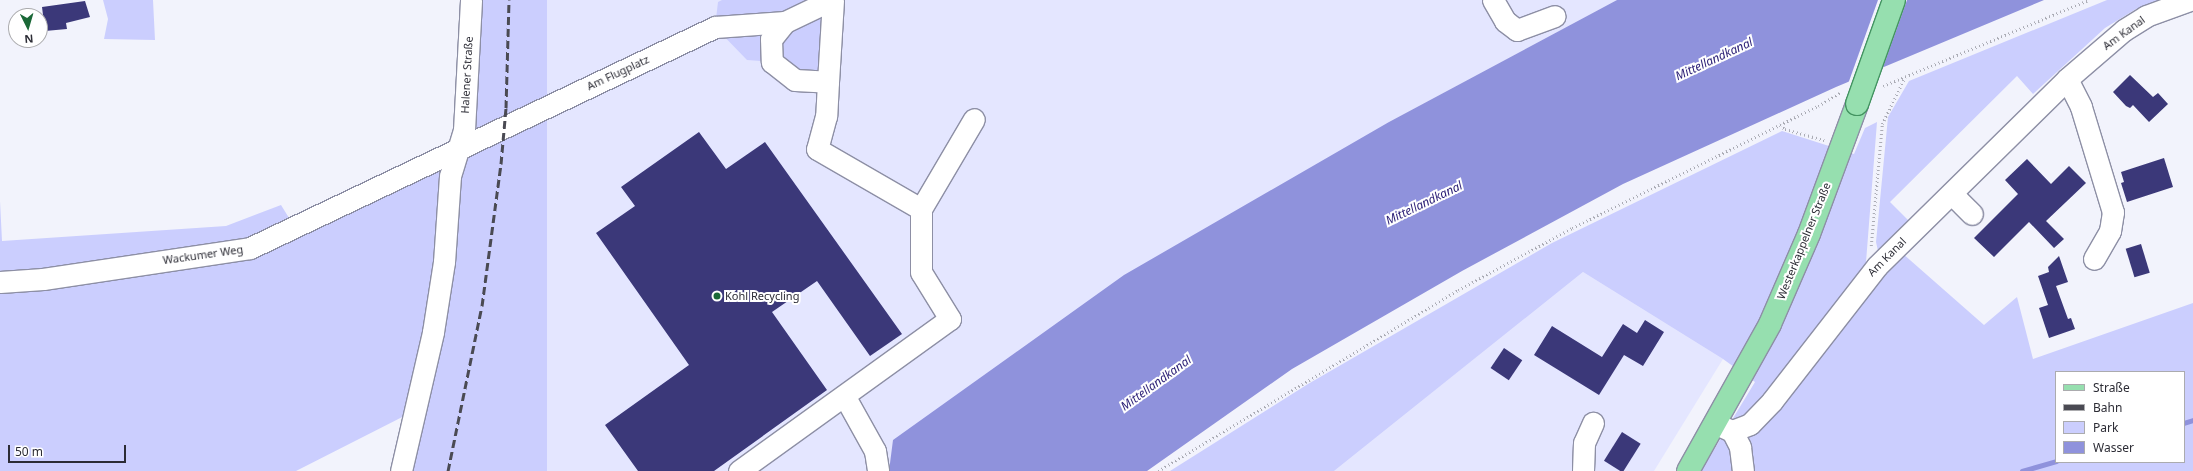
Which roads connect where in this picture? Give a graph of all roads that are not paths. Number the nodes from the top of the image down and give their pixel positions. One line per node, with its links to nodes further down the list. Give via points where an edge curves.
1 (471, 0): 11 (street, Halener Straße, via 464,130)
2 (832, 0): 7 (street, Am Flugplatz); 9 (street, Am Flugplatz)
3 (1493, 0): 6 (street, via 1505,21 1517,30)
4 (1894, 0): 19 (main road, Westerkappelner Straße, bridge, via 1851,98 1809,234)
5 (2190, 0): 8 (street, Am Kanal, via 2146,16 2135,23)
6 (1555, 16)
7 (785, 22): 9 (street, Am Flugplatz, via 771,39 772,62 795,80); 11 (street, Am Flugplatz, via 715,27)
8 (2067, 79): 12 (street, Am Kanal); 15 (street, via 2081,107 2113,212 2110,231)
9 (828, 82): 13 (street, via 826,116 816,149)
10 (974, 119): 13 (street)
11 (457, 150): 16 (street, Wackumer Weg, via 250,248); 20 (street, Halener Straße, via 450,176 444,262 433,332)
12 (1952, 194): 14 (street); 19 (street, Am Kanal, via 1877,266 1772,401 1750,424)
13 (921, 209): 17 (street, via 921,272 950,319)
14 (1972, 214)
15 (2094, 259)
16 (0, 282)
17 (845, 396): 21 (street); 22 (street, via 875,452)
18 (1593, 423): 23 (street, via 1584,443)
19 (1724, 427): 24 (main road, Westerkappelner Straße); 25 (street, via 1740,447)
20 (402, 471)
21 (739, 471)
22 (878, 471)
23 (1583, 471)
24 (1688, 471)
25 (1743, 471)

